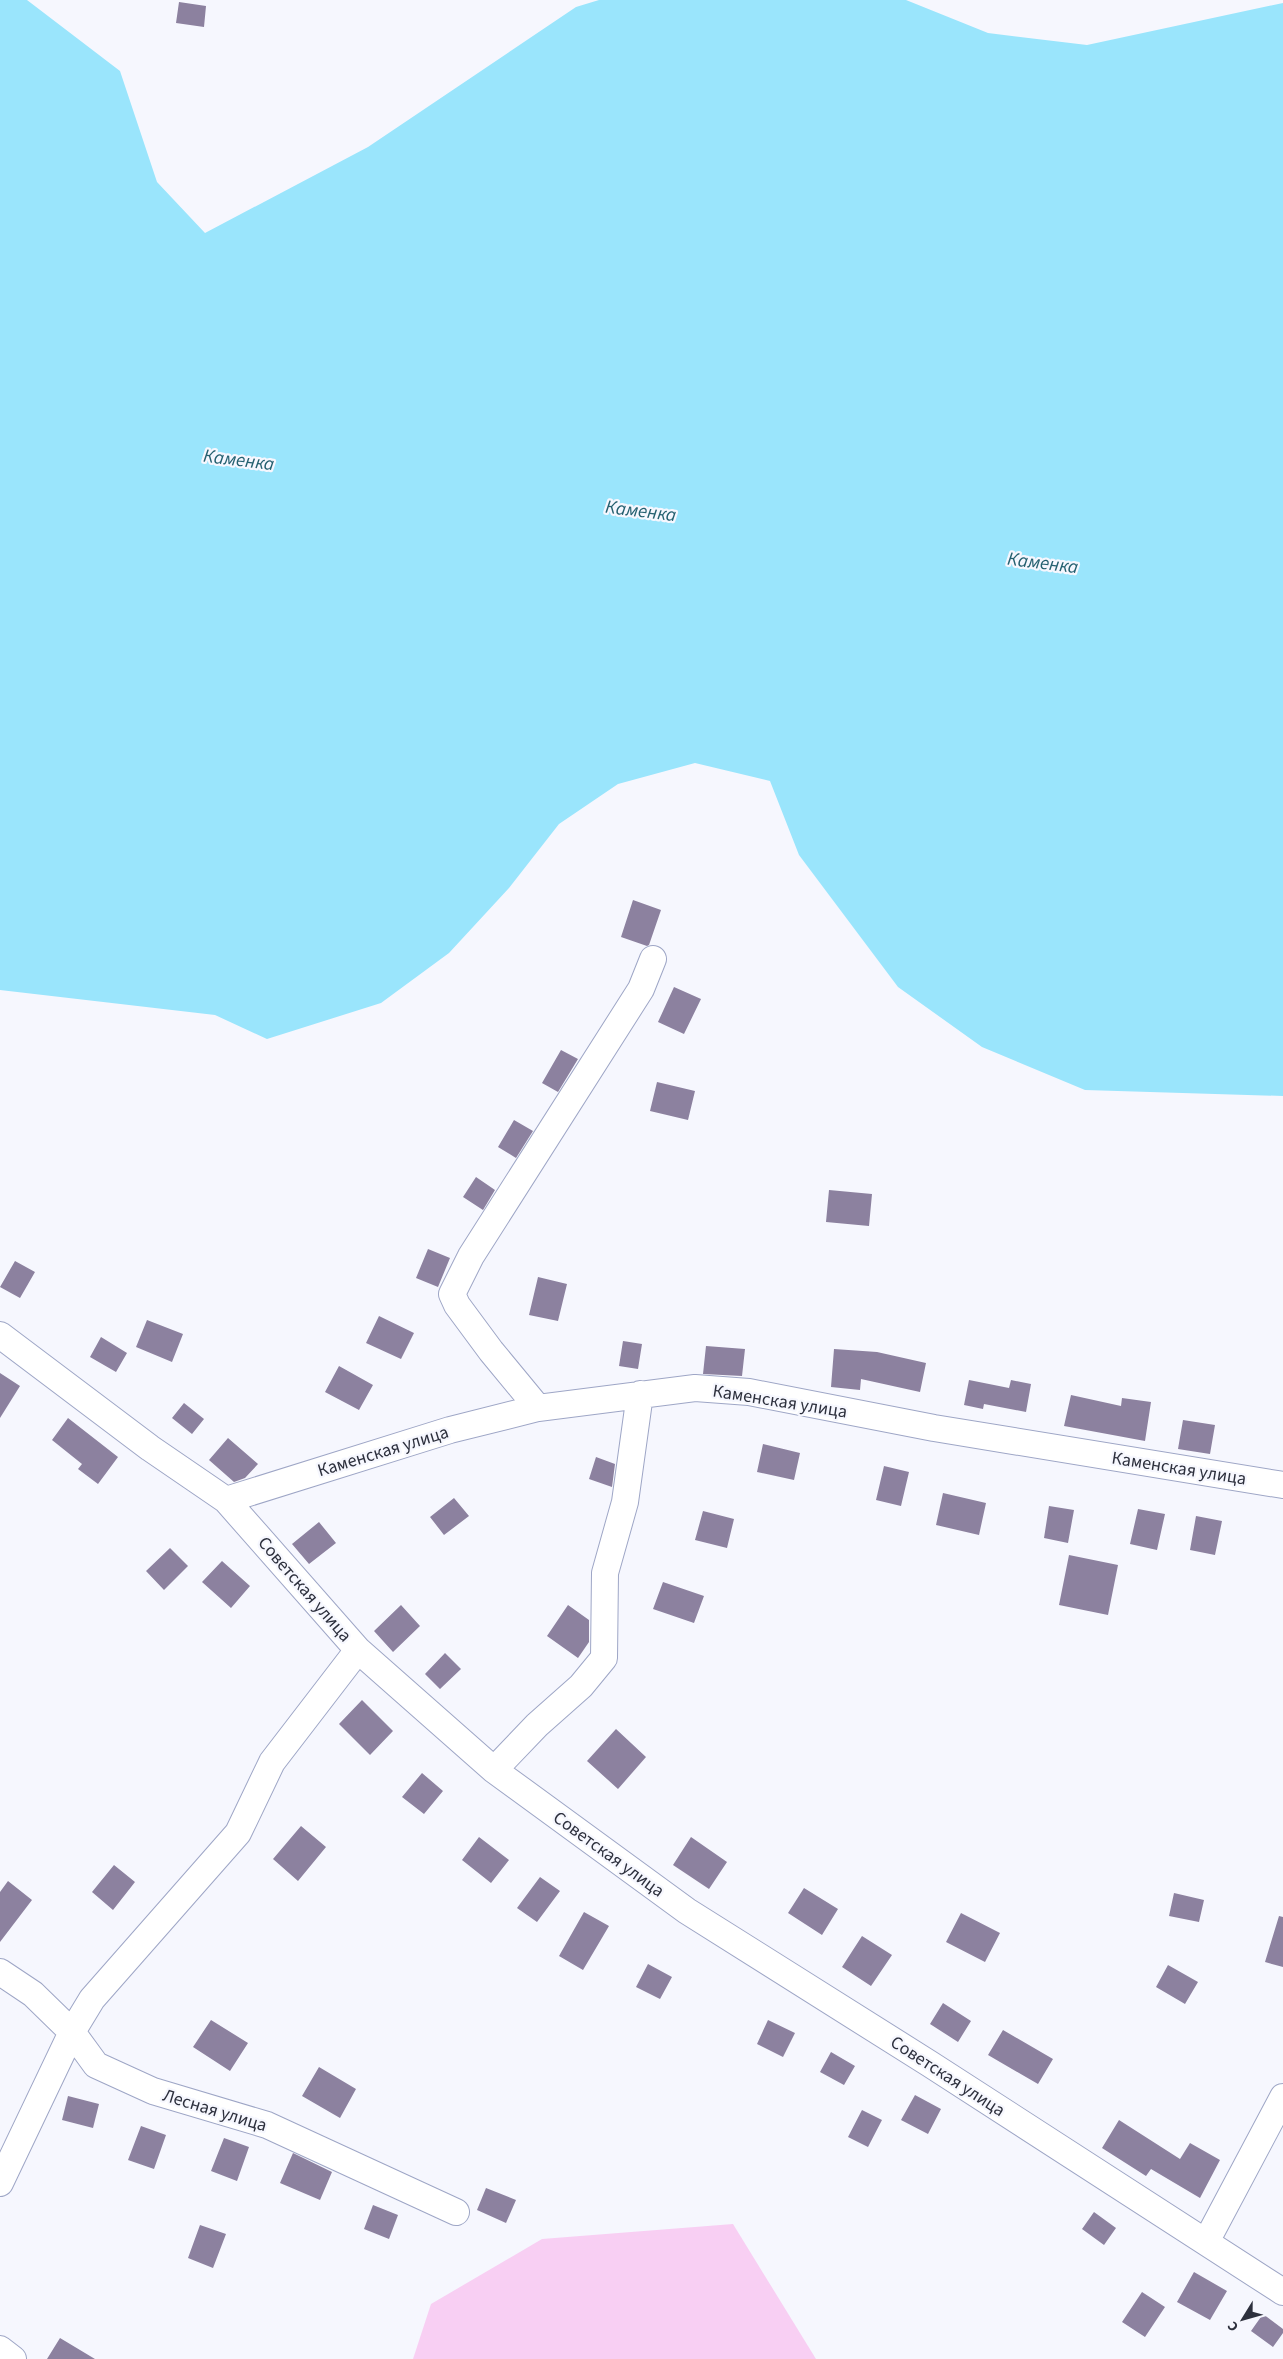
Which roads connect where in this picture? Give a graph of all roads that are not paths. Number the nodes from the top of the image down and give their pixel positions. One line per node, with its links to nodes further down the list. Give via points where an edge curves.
1 (653, 959): 4 (street, via 641,988 471,1256 452,1294 491,1351)
2 (0, 1335): 6 (street, Советская улица, via 150,1448)
3 (640, 1394): 4 (street, Каменская улица); 5 (street, Каменская улица, via 695,1388 749,1392 934,1428); 8 (street, via 625,1502 605,1573 604,1658 581,1686 537,1725)
4 (538, 1408): 6 (street, Каменская улица, via 450,1430)
5 (1283, 1485)
6 (226, 1500): 7 (street, Советская улица)
7 (358, 1650): 8 (street, Советская улица); 10 (street, via 272,1762 238,1833 92,1999)
8 (494, 1770): 14 (street, Советская улица, via 687,1911)
9 (0, 1972): 10 (street, Лесная улица, via 32,1994)
10 (72, 2032): 12 (street); 13 (street, Лесная улица, via 96,2065 153,2092 267,2125)
11 (1283, 2097): 14 (street)
12 (0, 2183)
13 (456, 2212)
14 (1206, 2242): 15 (street, Советская улица)
15 (1283, 2292)
16 (0, 2349): 17 (street)
17 (13, 2359)

